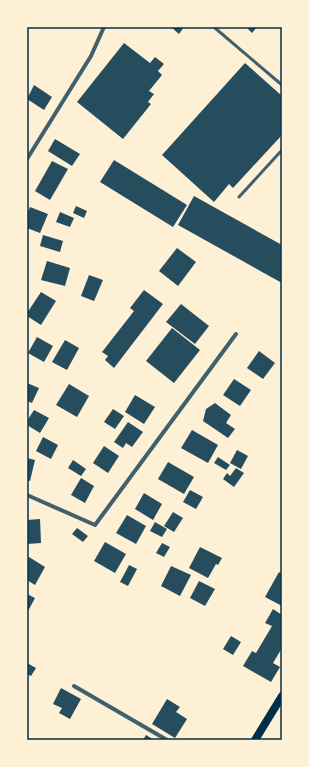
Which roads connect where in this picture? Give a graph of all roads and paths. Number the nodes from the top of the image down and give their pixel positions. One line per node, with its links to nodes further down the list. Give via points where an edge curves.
1 (104, 27): 5 (street, via 91,56)
2 (215, 28): 3 (lane)
3 (282, 85)
4 (282, 150): 6 (lane)
5 (27, 159)
6 (239, 197)
7 (236, 334): 8 (street, via 95,525)
8 (27, 494)
9 (74, 686): 11 (street)
10 (282, 696): 12 (main road)
11 (168, 740)
12 (256, 740)

